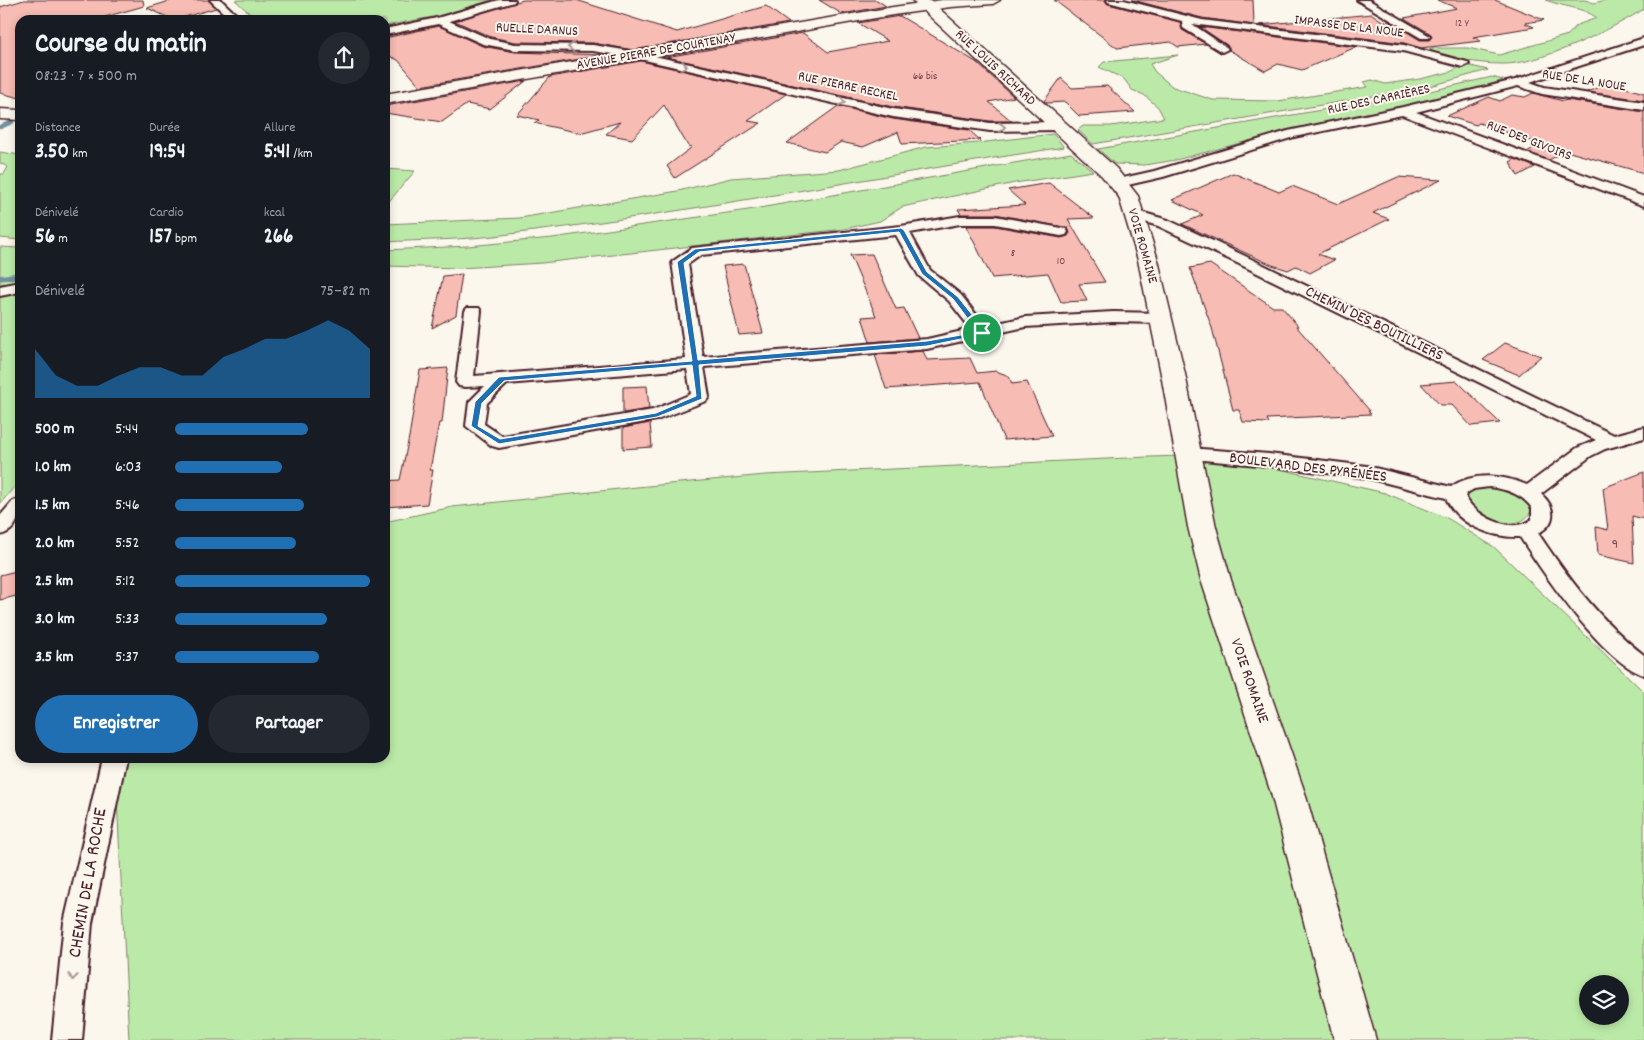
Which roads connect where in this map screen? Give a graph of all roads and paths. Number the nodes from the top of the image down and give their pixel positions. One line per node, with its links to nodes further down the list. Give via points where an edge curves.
1 (216, 0): 7 (street)
2 (510, 0): 9 (street)
3 (991, 0): 6 (main road, AVENUE PIERRE DE COURTENAY)
4 (1112, 0): 8 (street, IMPASSE DE LA NOUE)
5 (1362, 0): 11 (street)
6 (924, 3): 14 (main road, AVENUE PIERRE DE COURTENAY); 22 (main road, RUE LOUIS RICHARD)
7 (232, 15)
8 (1188, 19): 13 (street, via 1187,26); 15 (street, IMPASSE DE LA NOUE, via 1404,48)
9 (439, 21): 10 (street); 14 (street, RUELLE DARNUS, one-way to 9, via 593,48 487,42)
10 (390, 31)
11 (1425, 36)
12 (1644, 41): 16 (street, RUE DES CARRIÈRES)
13 (1222, 49)
14 (636, 55): 17 (main road, AVENUE PIERRE DE COURTENAY); 22 (street, RUE PIERRE RECKEL, one-way to 22, via 893,113 990,127)
15 (1463, 64)
16 (1519, 82): 18 (street, RUE DE LA NOUE, via 1542,90); 19 (street, RUE DES CARRIÈRES)
17 (390, 99)
18 (1644, 106)
19 (1403, 110): 23 (street, RUE DES CARRIÈRES, via 1274,138); 24 (street, RUE DES GIVOIRS)
20 (0, 114): 21 (main road)
21 (15, 115)
22 (1063, 132): 23 (main road, VOIE ROMAINE)
23 (1119, 183): 25 (main road, VOIE ROMAINE)
24 (1644, 202)
25 (1134, 214): 31 (main road, VOIE ROMAINE); 36 (street, CHEMIN DES BOUTILLIERS, via 1163,223 1240,259)
26 (901, 230): 27 (street, via 960,220 995,220); 32 (street, via 924,273 955,298); 33 (street, via 697,251 680,262)
27 (1060, 232)
28 (15, 288): 29 (street)
29 (0, 290)
30 (473, 311): 34 (street, via 465,382)
31 (1162, 318): 32 (street, via 1052,320 1005,326); 37 (main road, VOIE ROMAINE)
32 (982, 333): 33 (street, via 927,344)
33 (695, 363): 34 (street); 34 (street, via 700,397 657,415 499,442 475,426 478,402)
34 (502, 379)
35 (1644, 432): 36 (street)
36 (1611, 440): 39 (street, via 1584,452)
37 (1188, 454): 38 (street, BOULEVARD DES PYRÉNÉES, via 1367,472); 46 (main road, VOIE ROMAINE, via 1216,580 1288,793)
38 (1456, 494): 39 (street, via 1467,484 1489,481); 42 (street, via 1463,510 1484,525)
39 (1528, 494): 42 (street, via 1543,508 1544,516 1536,528)
40 (15, 510): 41 (street)
41 (0, 529)
42 (1526, 531): 43 (street, via 1562,585 1600,628)
43 (1644, 667)
44 (113, 763): 45 (street, CHEMIN DE LA ROCHE, one-way to 45, via 78,923)
45 (67, 1040)
46 (1355, 1040)

